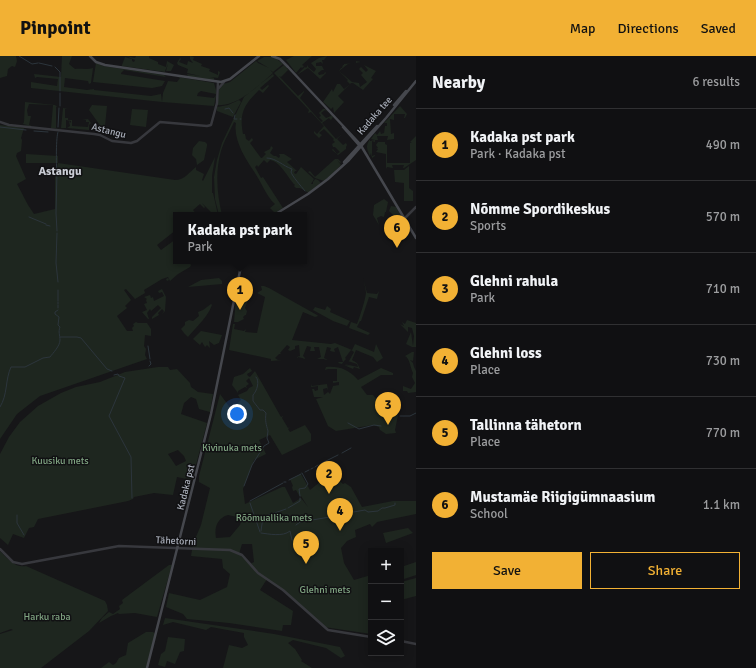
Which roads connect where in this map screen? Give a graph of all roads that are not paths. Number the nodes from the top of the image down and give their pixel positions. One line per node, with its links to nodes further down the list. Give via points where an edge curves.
1 (90, 56): 9 (main road, via 96,62 105,65)
2 (259, 56): 6 (main road)
3 (262, 56): 6 (main road)
4 (272, 56): 7 (main road, via 280,59)
5 (278, 56): 7 (main road)
6 (254, 61): 10 (main road)
7 (288, 67): 13 (main road)
8 (416, 79): 14 (main road, Kadaka tee)
9 (218, 82): 10 (main road); 11 (street, Astangu)
10 (224, 82): 11 (street)
11 (218, 90): 12 (street, Astangu, via 210,126 160,122 132,143 112,141 94,134)
12 (0, 122)
13 (354, 138): 14 (main road); 15 (main road); 16 (main road)
14 (366, 139): 15 (main road, Kadaka tee); 17 (main road)
15 (360, 145): 16 (main road, Kadaka tee); 17 (main road); 18 (main road, Kadaka tee)
16 (355, 149): 19 (main road, Kadaka tee)
17 (366, 153): 18 (main road, via 359,151); 23 (main road)
18 (353, 155): 19 (main road, Kadaka tee)
19 (348, 158): 21 (main road, Kadaka tee, via 318,186)
20 (416, 207): 22 (street)
21 (279, 212)
22 (409, 213): 23 (street); 24 (street)
23 (402, 214): 24 (main road)
24 (404, 219): 25 (main road)
25 (416, 238)
26 (241, 264): 27 (main road, Kadaka pst, via 212,414)
27 (178, 548): 28 (street, Tähetorni, via 119,546 22,564 14,562); 29 (street, Tähetorni, via 237,552 258,573 328,630); 32 (main road, Kadaka pst)
28 (0, 549)
29 (368, 636)
30 (404, 642): 31 (street)
31 (416, 644)
32 (147, 668)

